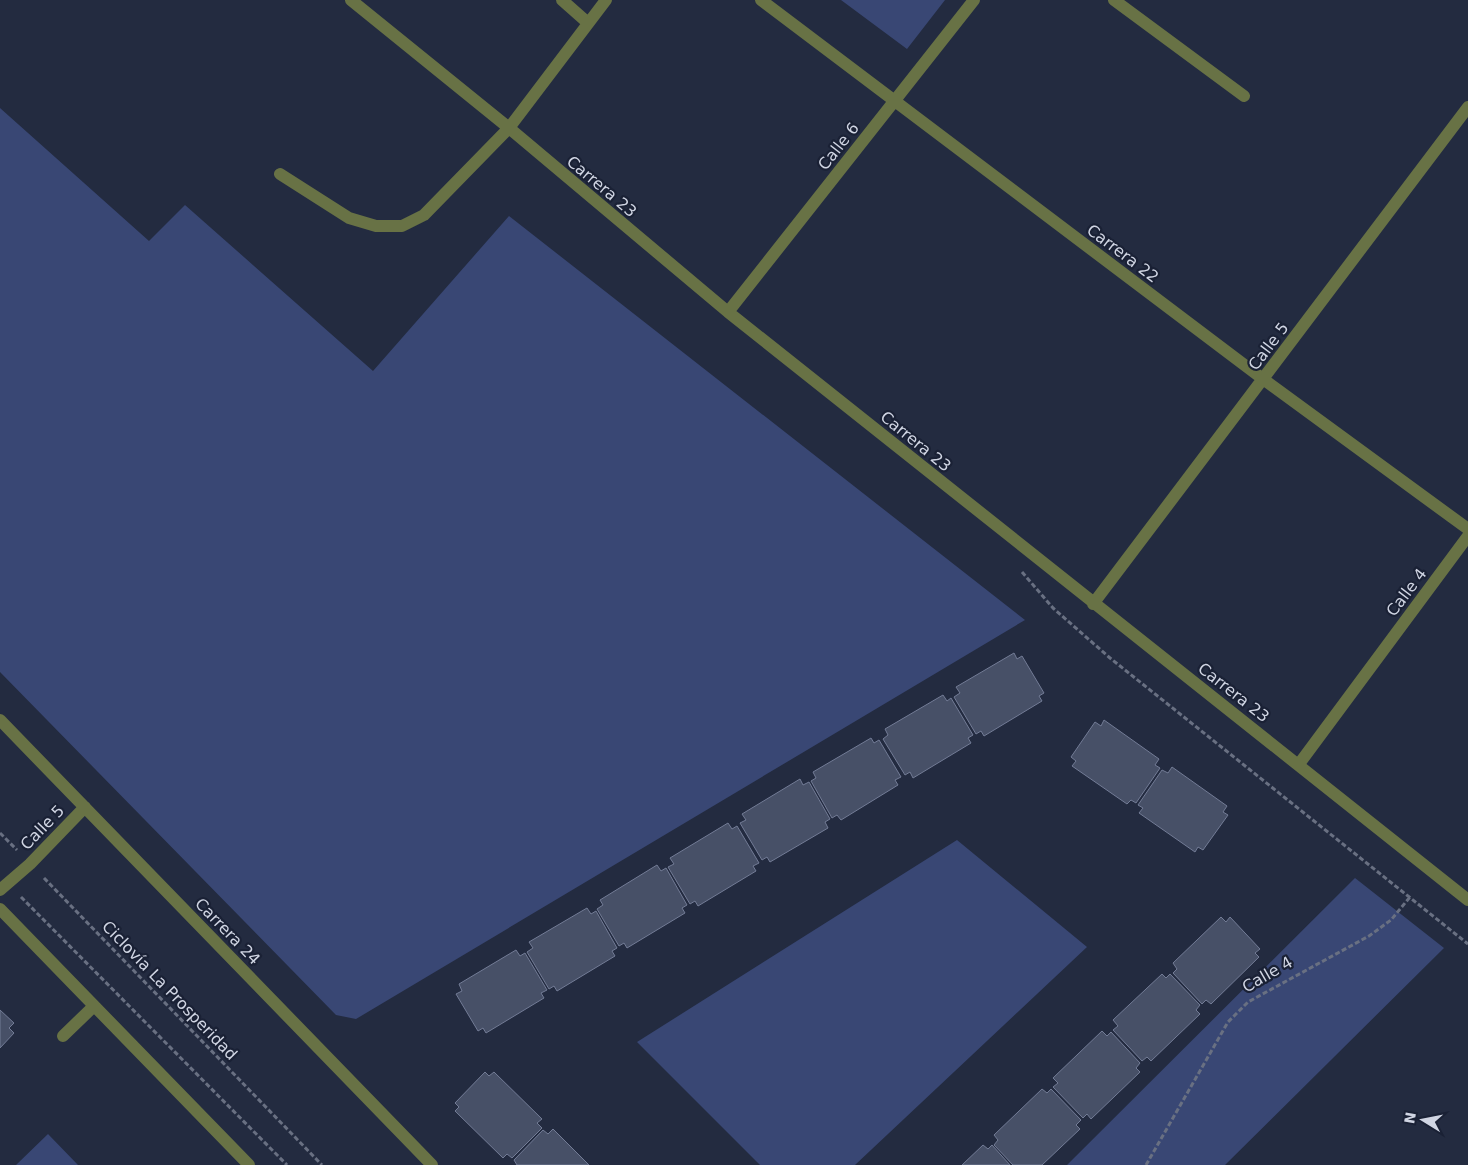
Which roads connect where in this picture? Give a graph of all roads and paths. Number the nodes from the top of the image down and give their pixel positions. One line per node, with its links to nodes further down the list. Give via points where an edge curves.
1 (351, 0): 11 (street, Carrera 23)
2 (562, 0): 7 (street)
3 (606, 0): 7 (street)
4 (761, 0): 9 (street, Carrera 22)
5 (974, 0): 9 (street, Calle 6)
6 (1114, 0): 8 (street)
7 (588, 23): 11 (street)
8 (1244, 96)
9 (896, 100): 13 (street, Calle 6); 14 (street, Carrera 22)
10 (1468, 107): 14 (street, Calle 5)
11 (509, 128): 12 (street, via 424,215 402,226 376,226 349,218); 13 (street, Carrera 23)
12 (280, 174)
13 (728, 312): 18 (street, Carrera 23)
14 (1263, 379): 15 (street, Carrera 22); 18 (street, Calle 5)
15 (1468, 529)
16 (1468, 536): 20 (street, Calle 4)
17 (1020, 570): 26 (path, via 1053,608 1110,658)
18 (1093, 604): 20 (street, Carrera 23)
19 (0, 720): 21 (street, Carrera 24)
20 (1299, 764): 27 (street, Carrera 23)
21 (85, 807): 23 (street, Calle 5); 35 (street, Carrera 24)
22 (0, 833): 23 (path, Ciclovía La Prosperidad)
23 (30, 864): 24 (street, Calle 5); 34 (path, Ciclovía La Prosperidad)
24 (17, 875): 25 (street, Calle 5); 33 (path, via 21,897)
25 (0, 890)
26 (1410, 897): 29 (path); 36 (path, Calle 4, via 1391,920 1369,936 1248,1002 1228,1022)
27 (1468, 900)
28 (0, 909): 30 (street)
29 (1468, 944)
30 (94, 1006): 31 (street); 32 (street)
31 (64, 1036)
32 (249, 1165)
33 (287, 1165)
34 (322, 1165)
35 (432, 1165)
36 (1146, 1165)

